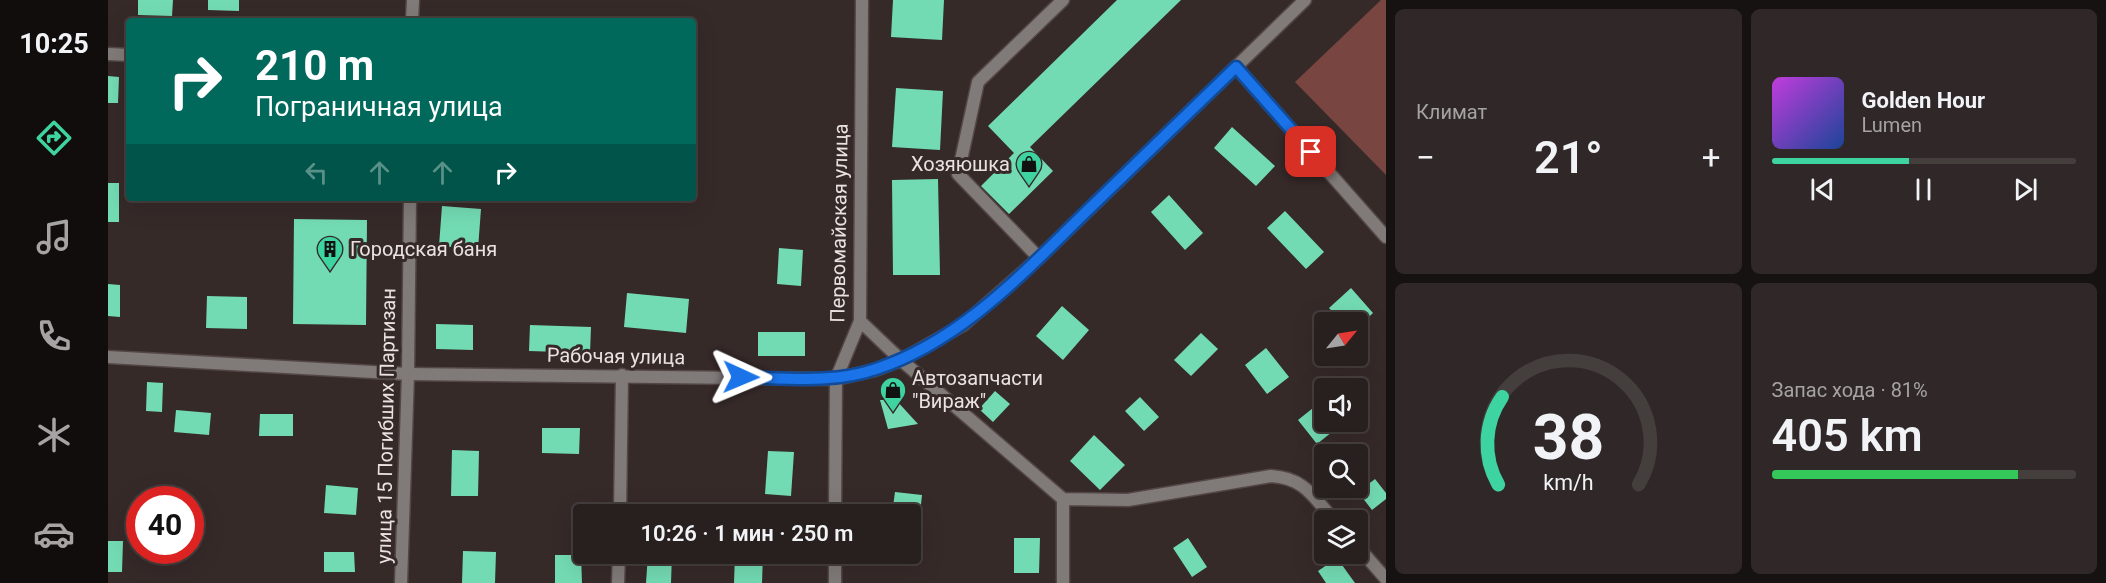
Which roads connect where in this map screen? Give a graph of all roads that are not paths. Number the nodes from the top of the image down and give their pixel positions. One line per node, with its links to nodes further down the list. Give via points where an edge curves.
1 (413, 0): 5 (street)
2 (862, 0): 12 (street, Первомайская улица)
3 (1063, 0): 11 (street, via 978,82 958,174)
4 (1305, 0): 8 (street, Рабочая улица)
5 (412, 18)
6 (108, 54): 7 (street)
7 (126, 55)
8 (1236, 67): 10 (street); 11 (street, Рабочая улица)
9 (410, 201): 15 (street, улица 15 Погибших Партизан)
10 (1386, 237)
11 (1039, 258): 14 (street, Рабочая улица, via 963,325)
12 (860, 321): 14 (street); 17 (street, Первомайская улица)
13 (108, 357): 15 (street, Рабочая улица)
14 (901, 360): 17 (street, Рабочая улица); 18 (street)
15 (408, 374): 16 (street, Рабочая улица); 26 (street, улица 15 Погибших Партизан)
16 (622, 375): 17 (street, Рабочая улица); 19 (street)
17 (836, 379): 20 (street, Первомайская улица)
18 (1063, 499): 21 (street, via 1128,500 1271,476 1288,477 1303,486); 29 (street)
19 (620, 504)
20 (835, 504)
21 (1325, 510)
22 (1368, 558): 25 (street)
23 (619, 564): 27 (street)
24 (835, 564): 28 (street)
25 (1386, 579)
26 (401, 583)
27 (618, 583)
28 (835, 583)
29 (1063, 583)

